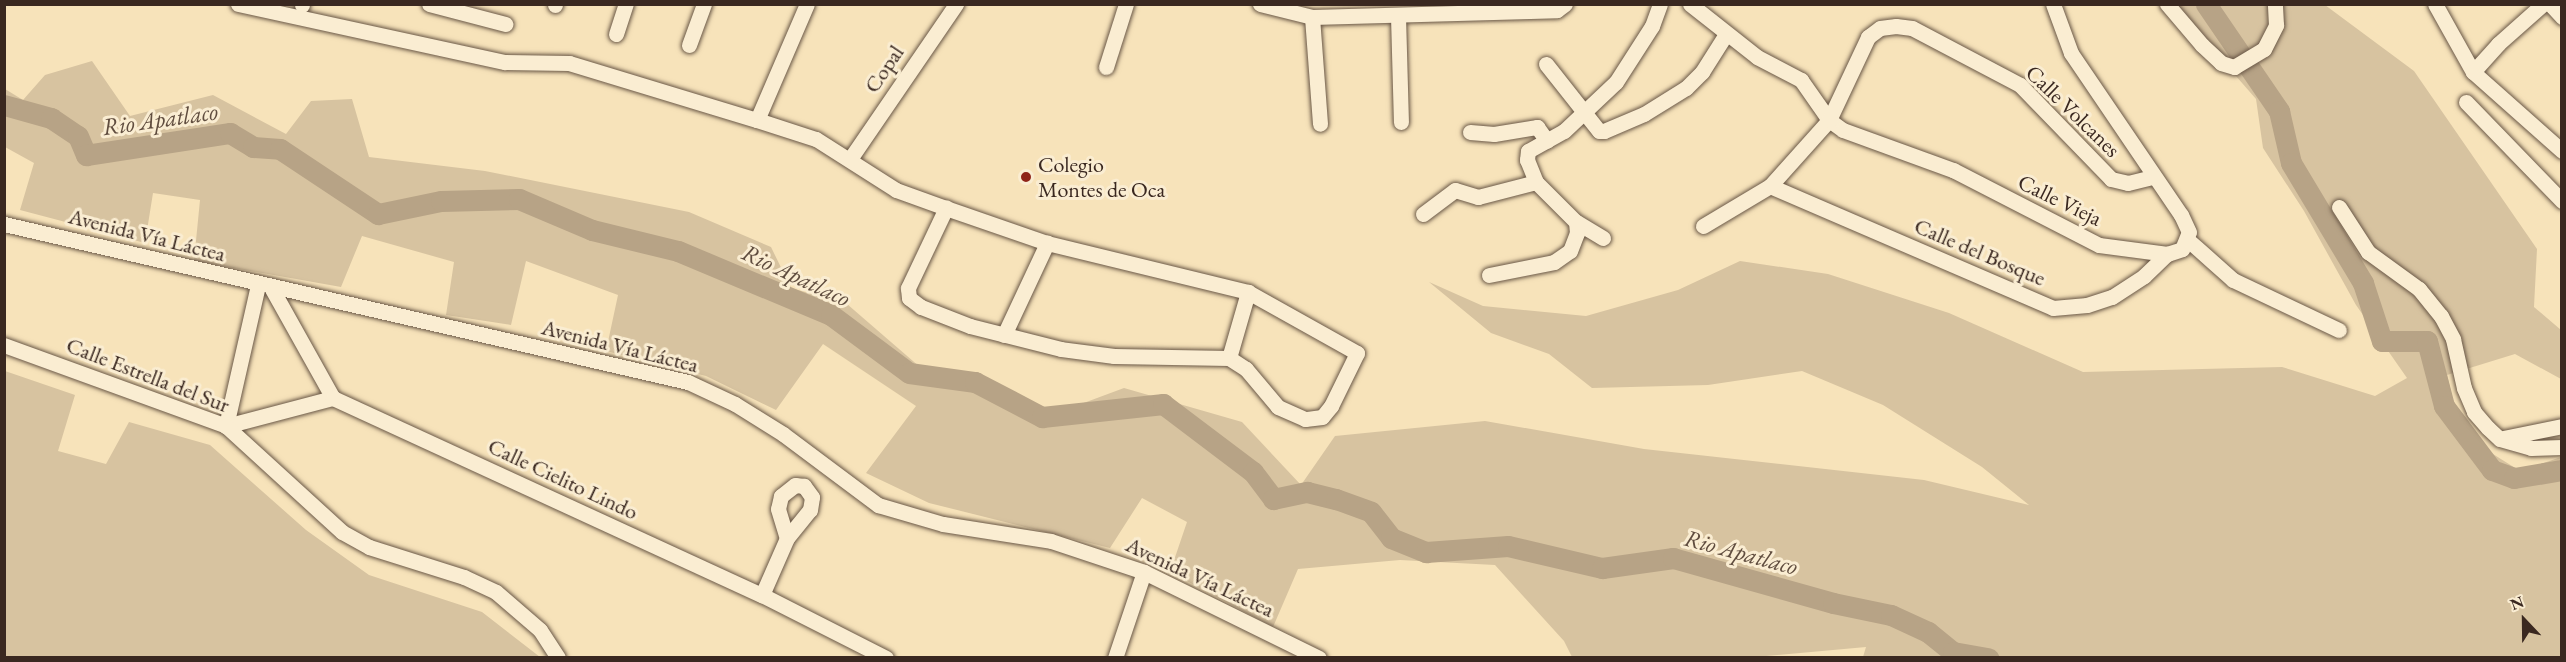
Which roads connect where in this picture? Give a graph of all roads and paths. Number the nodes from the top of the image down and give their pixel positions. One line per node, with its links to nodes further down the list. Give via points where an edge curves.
1 (238, 4): 31 (street, via 505,62 569,63)
2 (429, 4): 17 (street)
3 (626, 4): 23 (street)
4 (704, 4): 25 (street)
5 (807, 4): 31 (street)
6 (956, 4): 38 (street, Copal)
7 (1126, 4): 27 (street)
8 (1260, 4): 20 (street)
9 (1565, 4): 19 (street, via 1557,10)
10 (1660, 4): 30 (street, via 1652,26 1616,82)
11 (2053, 4): 39 (street, via 2071,53)
12 (2167, 4): 13 (street, via 2214,57 2229,66 2240,66 2258,55 2274,33 2278,17)
13 (2275, 4)
14 (2435, 4): 28 (street)
15 (2543, 4): 28 (street)
16 (2550, 4): 21 (street)
17 (446, 7): 22 (street)
18 (1698, 7): 24 (street)
19 (1398, 16): 20 (street); 33 (street)
20 (1312, 17): 34 (street)
21 (2562, 17)
22 (505, 24)
23 (616, 34)
24 (1726, 34): 30 (street, via 1702,72 1686,88 1644,114 1602,131); 32 (street, via 1757,57 1801,80)
25 (689, 45)
26 (1546, 64): 30 (street)
27 (1106, 67)
28 (2470, 67): 37 (street)
29 (2466, 102): 42 (street)
30 (1585, 112): 36 (street)
31 (757, 120): 38 (street, via 816,139)
32 (1829, 120): 39 (street, Calle Volcanes, via 1868,37 1880,28 1912,28 2020,85 2111,179 2128,183); 41 (street, Calle Volcanes); 52 (street, Calle Vieja, via 1847,133 1953,170 2098,244)
33 (1401, 122)
34 (1320, 124)
35 (1470, 132): 36 (street, via 1494,134 1537,127)
36 (1547, 141): 40 (street, via 1528,151 1527,160)
37 (2562, 151)
38 (850, 159): 44 (street, via 896,190)
39 (2152, 177): 50 (street, via 2181,215)
40 (1536, 182): 45 (street, via 1478,197 1455,190); 46 (street)
41 (1770, 186): 48 (street, Calle Volcanes); 52 (street, Calle del Bosque, via 2053,308 2087,305 2112,297 2144,276)
42 (2562, 201)
43 (2340, 207): 63 (street, via 2368,252 2419,289 2441,316 2453,339 2464,388 2475,412)
44 (946, 208): 51 (street); 57 (street, via 908,288 909,298 921,307)
45 (1423, 214)
46 (1576, 222): 49 (street); 53 (street, via 1577,233 1570,250 1554,262)
47 (4, 224): 54 (street, Avenida Vía Láctea)
48 (1703, 226)
49 (1603, 238)
50 (2188, 240): 52 (street, via 2182,249); 56 (street, via 2233,280)
51 (1047, 243): 55 (street); 57 (street)
52 (2167, 254)
53 (1489, 274)
54 (265, 287): 60 (street); 61 (street); 66 (street, Avenida Vía Láctea, via 688,382 735,404 783,434 878,505 943,524 1051,541)
55 (1248, 292): 59 (street); 59 (street, via 1357,353 1322,417 1305,419 1278,407 1246,369)
56 (2339, 330)
57 (1004, 335): 59 (street, via 1061,349 1114,356)
58 (4, 345): 61 (street, Calle Estrella del Sur)
59 (1229, 358)
60 (333, 399): 61 (street); 67 (street, Calle Cielito Lindo)
61 (226, 426): 68 (street, Calle Estrella del Sur, via 342,532 369,547 464,577 496,592 540,630)
62 (2562, 426): 63 (street)
63 (2500, 439): 64 (street, via 2531,448)
64 (2562, 447)
65 (787, 538): 67 (street)
66 (1144, 572): 70 (street); 71 (street, Avenida Vía Láctea)
67 (762, 595): 69 (street, Calle Cielito Lindo)
68 (558, 657)
69 (886, 657)
70 (1115, 657)
71 (1319, 657)

